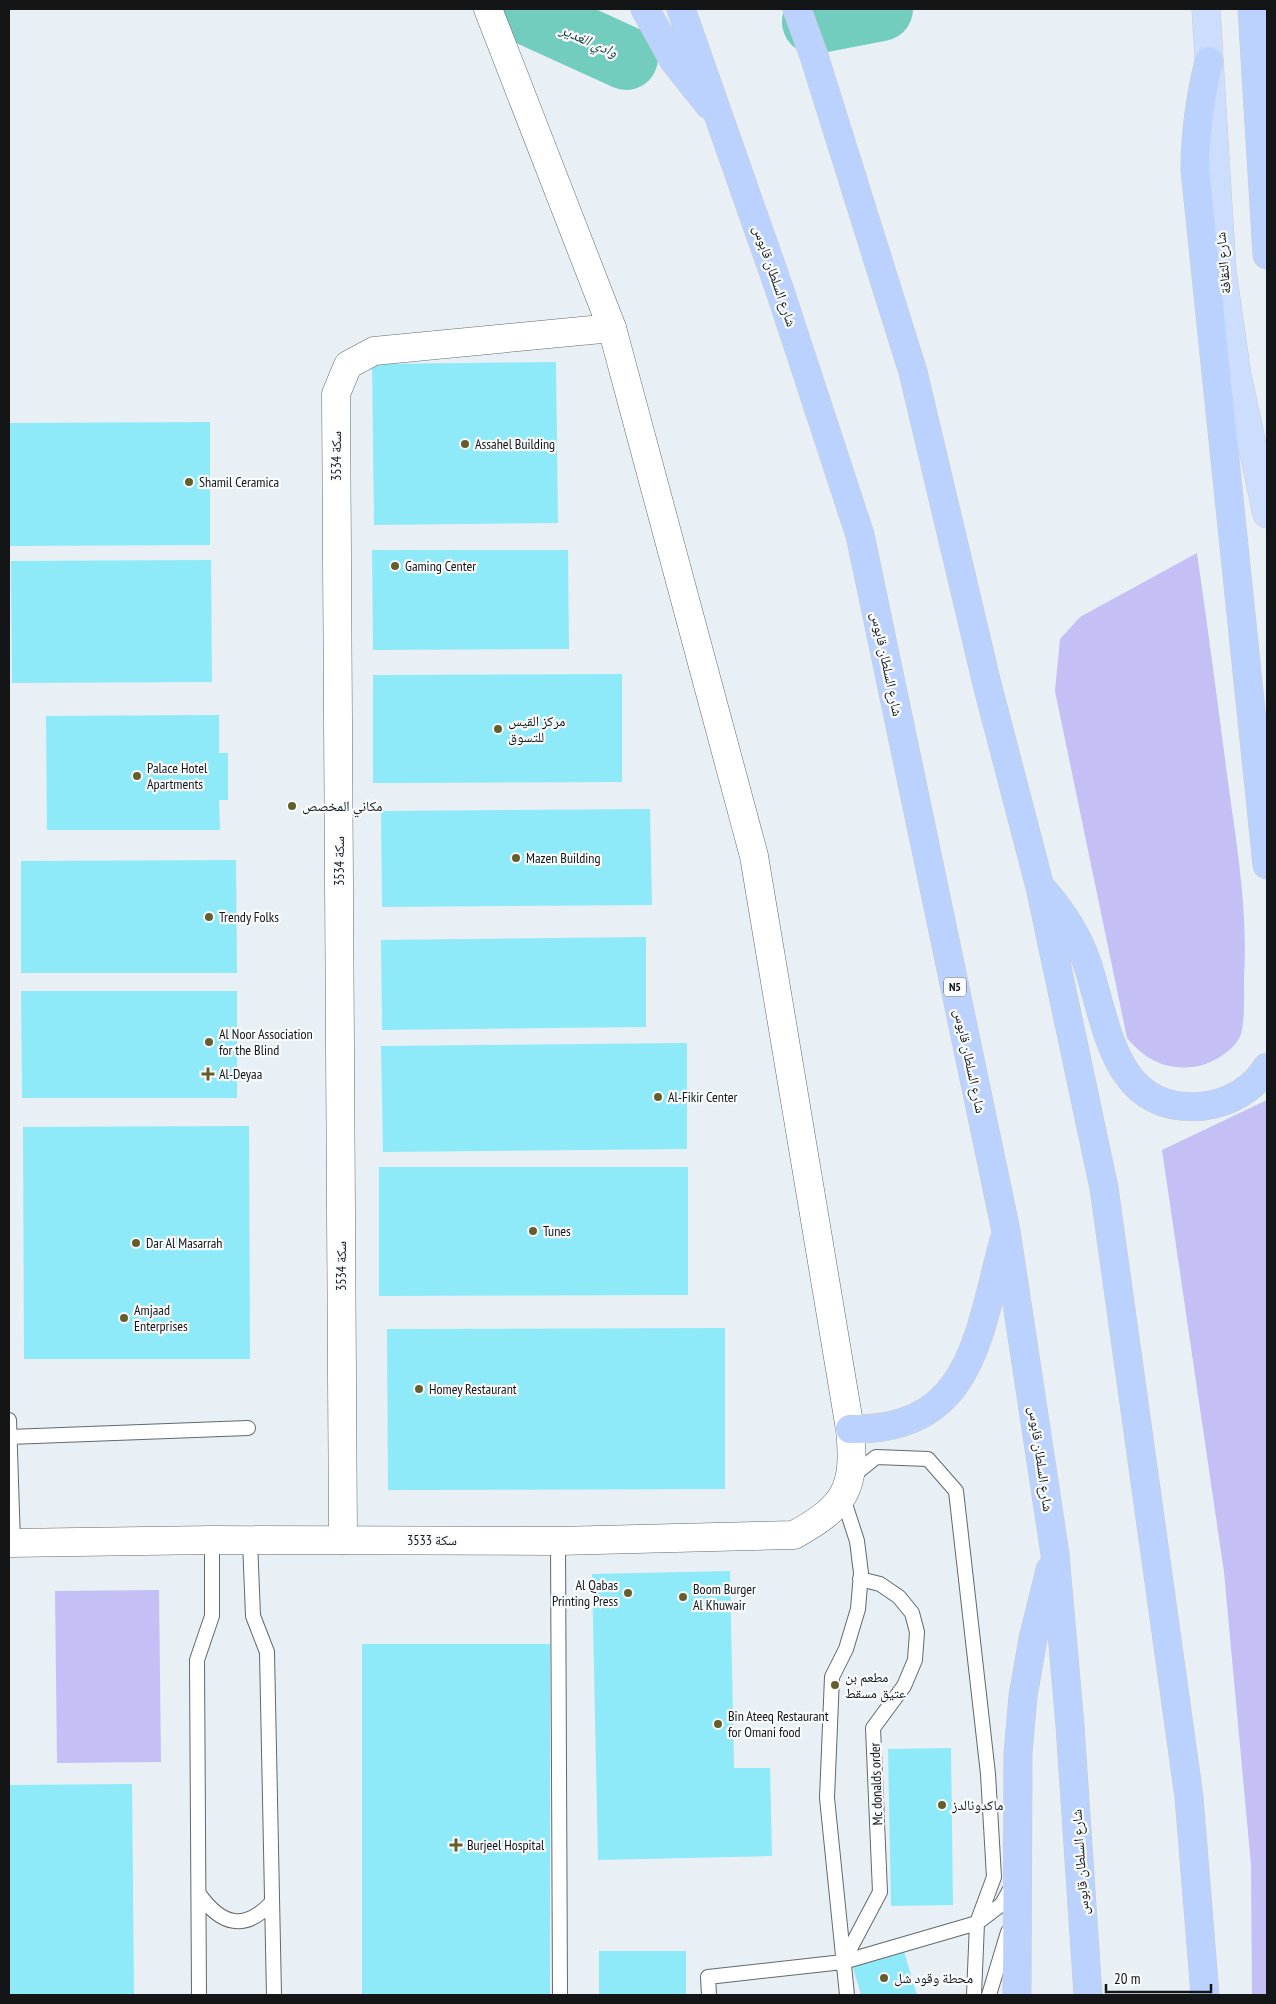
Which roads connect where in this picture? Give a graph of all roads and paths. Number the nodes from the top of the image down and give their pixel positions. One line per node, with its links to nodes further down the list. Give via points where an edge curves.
1 (488, 9): 10 (street)
2 (645, 9): 8 (highway, via 674,61)
3 (681, 9): 8 (highway, شارع السلطان قابوس / N5)
4 (797, 9): 13 (highway, via 913,372 987,684)
5 (1206, 9): 7 (main road, شارع الثقافة)
6 (1252, 9): 9 (highway)
7 (1208, 61): 11 (main road, شارع الثقافة, via 1222,271 1237,375); 12 (highway, via 1196,129 1195,170)
8 (721, 119): 15 (highway, شارع السلطان قابوس / N5, via 860,535)
9 (1267, 250)
10 (612, 328): 18 (street, via 754,856); 22 (street, سكة 3534, via 374,350 348,365 336,394)
11 (1267, 514)
12 (1267, 865)
13 (1040, 887): 14 (highway, via 1074,932 1086,960 1110,1043 1121,1067 1135,1084 1172,1104 1192,1107 1213,1105 1250,1087); 42 (highway, via 1104,1188 1189,1797)
14 (1267, 1067)
15 (1006, 1232): 18 (highway, via 974,1349 963,1374 948,1395 927,1412 903,1424 877,1430); 26 (highway, شارع السلطان قابوس / N5)
16 (9, 1420): 19 (lane)
17 (248, 1428): 19 (lane)
18 (850, 1429): 20 (street, via 853,1455)
19 (9, 1437): 25 (lane)
20 (846, 1488): 24 (street, سكة 3533, via 817,1522 794,1535); 27 (lane, via 857,1541); 31 (lane, via 876,1457 928,1459 956,1491 988,1774 994,1877)
21 (212, 1540): 23 (street, سكة 3533); 25 (street, سكة 3533); 29 (lane, via 212,1616 197,1660)
22 (343, 1540): 23 (street, سكة 3533); 24 (street, سكة 3533)
23 (250, 1541): 30 (lane, via 253,1616 267,1652)
24 (558, 1541): 35 (lane)
25 (11, 1543)
26 (1054, 1554): 28 (highway, via 1023,1696 1018,1753); 41 (highway, شارع السلطان قابوس / N5, via 1070,1726)
27 (860, 1579): 32 (lane, via 858,1610 846,1649 832,1677 827,1798); 32 (lane, Mc donalds order, via 880,1584 899,1598 912,1613 917,1632 915,1660 904,1686 873,1728 880,1892)
28 (1017, 1882): 31 (lane, via 1002,1904); 39 (lane, via 1007,1934); 40 (highway)
29 (199, 1894): 30 (lane, via 209,1909 225,1919 236,1921 249,1921); 33 (lane)
30 (272, 1902): 34 (lane)
31 (977, 1923): 32 (lane); 38 (lane)
32 (842, 1962): 36 (lane, via 708,1977); 37 (lane)
33 (199, 1995)
34 (274, 1995)
35 (560, 1995)
36 (709, 1995)
37 (847, 1995)
38 (974, 1995)
39 (989, 1995)
40 (1017, 1995)
41 (1088, 1995)
42 (1205, 1995)

